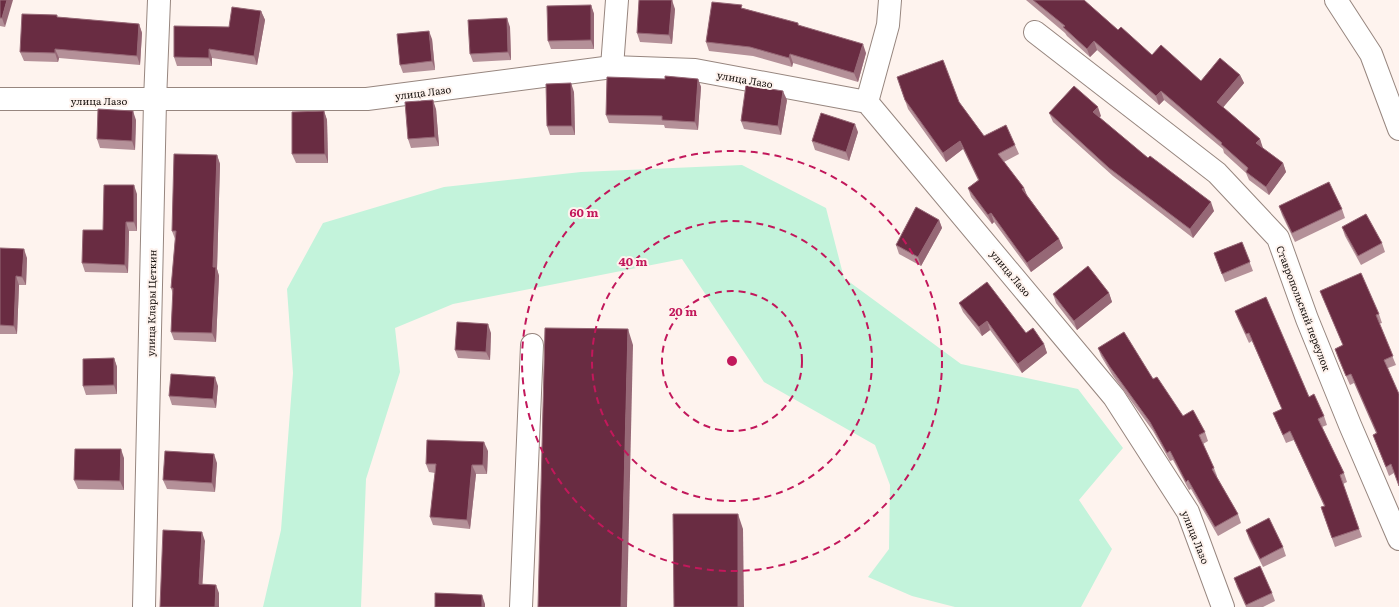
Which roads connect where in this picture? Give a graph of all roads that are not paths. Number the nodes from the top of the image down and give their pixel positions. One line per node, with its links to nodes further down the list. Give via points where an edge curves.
1 (159, 0): 8 (street, улица Клары Цеткин)
2 (617, 0): 6 (street)
3 (890, 0): 9 (street, via 888,25)
4 (1336, 0): 10 (street, via 1370,54)
5 (1035, 32): 12 (street, Ставропольский переулок, via 1216,173 1278,238 1339,397)
6 (612, 68): 8 (street, улица Лазо, via 368,99); 9 (street, улица Лазо, via 695,70)
7 (0, 99): 8 (street, улица Лазо)
8 (155, 101): 13 (street, улица Клары Цеткин)
9 (867, 102): 15 (street, улица Лазо, via 1114,397 1188,512)
10 (1399, 129)
11 (532, 344): 14 (street)
12 (1399, 539)
13 (144, 607)
14 (521, 607)
15 (1223, 607)

